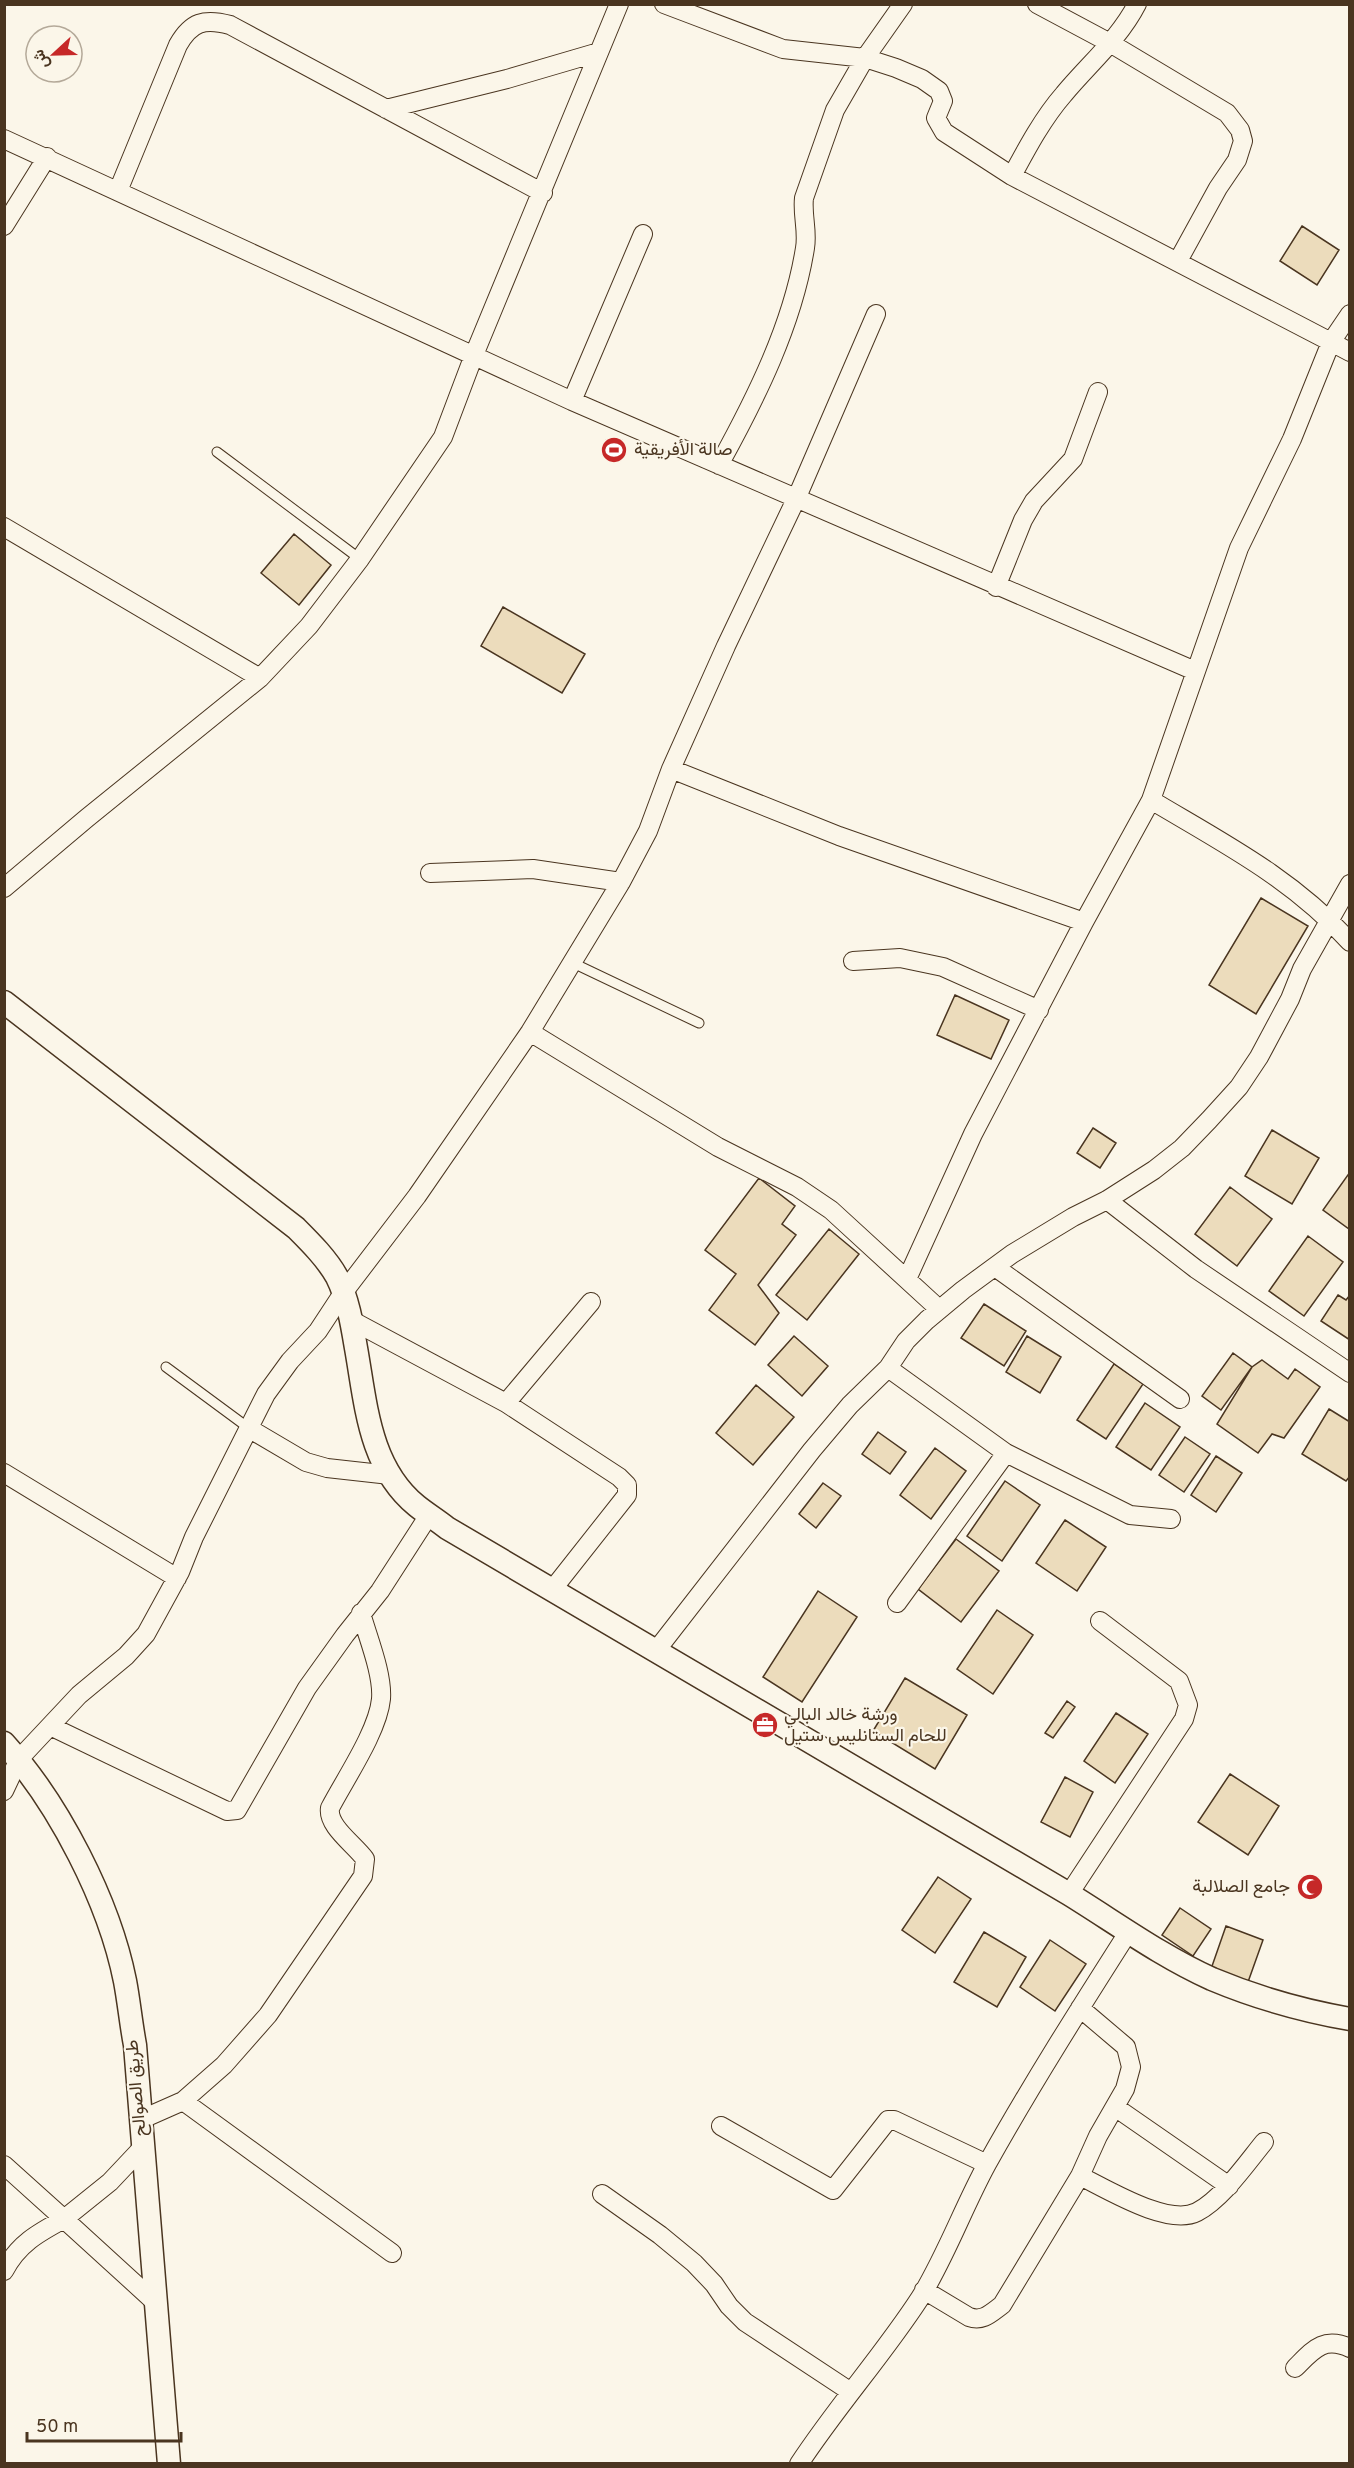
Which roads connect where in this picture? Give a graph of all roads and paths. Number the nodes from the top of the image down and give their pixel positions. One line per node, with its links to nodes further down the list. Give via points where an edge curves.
1 (619, 4): 7 (street)
2 (664, 4): 8 (street, via 783,49)
3 (903, 4): 8 (street)
4 (1037, 4): 6 (street)
5 (1137, 4): 6 (street)
6 (1110, 43): 12 (street, via 1063,95); 17 (street, via 1227,113 1240,130 1243,141 1238,160)
7 (599, 52): 9 (street); 14 (street)
8 (865, 58): 12 (street, via 922,79 939,91 943,101 936,118 944,132); 26 (street, via 834,110 804,198 806,245 786,320 748,412)
9 (386, 109): 13 (street, via 230,25 206,21 185,32 178,45); 14 (street)
10 (4, 139): 11 (street)
11 (46, 157): 13 (street); 15 (street)
12 (1012, 176): 17 (street)
13 (118, 191): 22 (street)
14 (543, 193): 22 (street)
15 (4, 226)
16 (643, 234): 24 (street)
17 (1178, 261): 20 (street)
18 (876, 314): 27 (street)
19 (1350, 314): 20 (street)
20 (1331, 342): 21 (street); 31 (street, via 1292,439 1239,548)
21 (1350, 352)
22 (474, 355): 24 (street); 29 (street, via 443,437)
23 (1098, 393): 30 (street, via 1073,459 1034,501)
24 (572, 401): 26 (street)
25 (217, 452): 29 (lane)
26 (719, 465): 27 (street)
27 (797, 497): 30 (street); 33 (street)
28 (4, 527): 32 (street)
29 (360, 559): 32 (street, via 309,626)
30 (996, 587): 31 (street)
31 (1195, 671): 34 (street)
32 (260, 678): 38 (street)
33 (671, 769): 36 (street, via 648,831); 40 (street, via 839,836)
34 (1151, 800): 39 (street, via 1254,861 1298,891); 40 (street)
35 (430, 873): 36 (street, via 533,869)
36 (621, 882): 43 (street)
37 (1350, 884): 39 (street)
38 (4, 888)
39 (1329, 919): 41 (street); 48 (street, via 1263,1049 1239,1087 1182,1148)
40 (1083, 922): 45 (street)
41 (1350, 942)
42 (853, 961): 45 (street, via 900,958 943,968)
43 (573, 963): 46 (lane); 47 (street)
44 (4, 1002): 51 (street, via 296,1228 328,1263)
45 (1039, 1010): 50 (street, via 973,1134)
46 (699, 1023)
47 (530, 1032): 50 (street, via 718,1147 797,1187 831,1210); 51 (street, via 417,1196)
48 (1107, 1200): 49 (street); 57 (street, via 1196,1269)
49 (995, 1267): 53 (street); 58 (street)
50 (907, 1279): 53 (street)
51 (344, 1293): 54 (street); 60 (street, via 266,1394)
52 (591, 1302): 59 (street)
53 (939, 1309): 56 (street, via 906,1341)
54 (351, 1320): 59 (street); 63 (street, via 366,1414)
55 (166, 1367): 60 (lane)
56 (888, 1368): 61 (street); 71 (street, via 812,1450)
57 (1350, 1373)
58 (1180, 1399)
59 (506, 1403): 67 (street, via 627,1485 627,1495)
60 (250, 1429): 63 (street, via 306,1462); 66 (street)
61 (1006, 1453): 65 (street, via 1130,1515); 68 (street)
62 (4, 1473): 66 (street)
63 (390, 1475): 64 (street)
64 (429, 1515): 67 (street); 69 (street, via 380,1591)
65 (1171, 1519)
66 (177, 1578): 72 (street, via 146,1634)
67 (552, 1590): 71 (street)
68 (897, 1603)
69 (361, 1613): 72 (street, via 307,1688 233,1812); 79 (street, via 381,1699 372,1728 328,1816 365,1859 363,1876 268,2015 224,2065)
70 (1100, 1621): 75 (street, via 1179,1681 1188,1705 1184,1719)
71 (655, 1652): 75 (street)
72 (50, 1725): 73 (street)
73 (12, 1751): 74 (street); 81 (street, طريق الصوالح, via 69,1838 101,1900 125,1981)
74 (4, 1791)
75 (1069, 1894): 76 (street)
76 (1129, 1931): 77 (street); 78 (street, via 1212,1978 1264,1998)
77 (1080, 2008): 80 (street, via 1126,2047 1131,2067); 85 (street)
78 (1350, 2019)
79 (183, 2101): 81 (street); 91 (street)
80 (1115, 2107): 87 (street); 88 (street)
81 (140, 2120): 84 (street, طريق الصوالح)
82 (720, 2126): 85 (street, via 832,2190 888,2120)
83 (1264, 2142): 88 (street)
84 (142, 2148): 90 (street, via 110,2182); 94 (street, طريق الصوالح)
85 (987, 2164): 93 (street)
86 (4, 2165): 90 (street)
87 (1080, 2176): 88 (street, via 1158,2213 1178,2215 1196,2213); 93 (street, via 1002,2305 986,2318 969,2317)
88 (1228, 2186)
89 (602, 2194): 97 (street, via 694,2263 745,2322)
90 (64, 2218): 92 (street, via 13,2254); 94 (street)
91 (392, 2253)
92 (4, 2271)
93 (924, 2290): 97 (street)
94 (155, 2302): 98 (street, طريق الصوالح)
95 (1350, 2348): 96 (street, via 1325,2343)
96 (1295, 2368)
97 (851, 2392): 99 (street)
98 (169, 2463)
99 (800, 2463)

